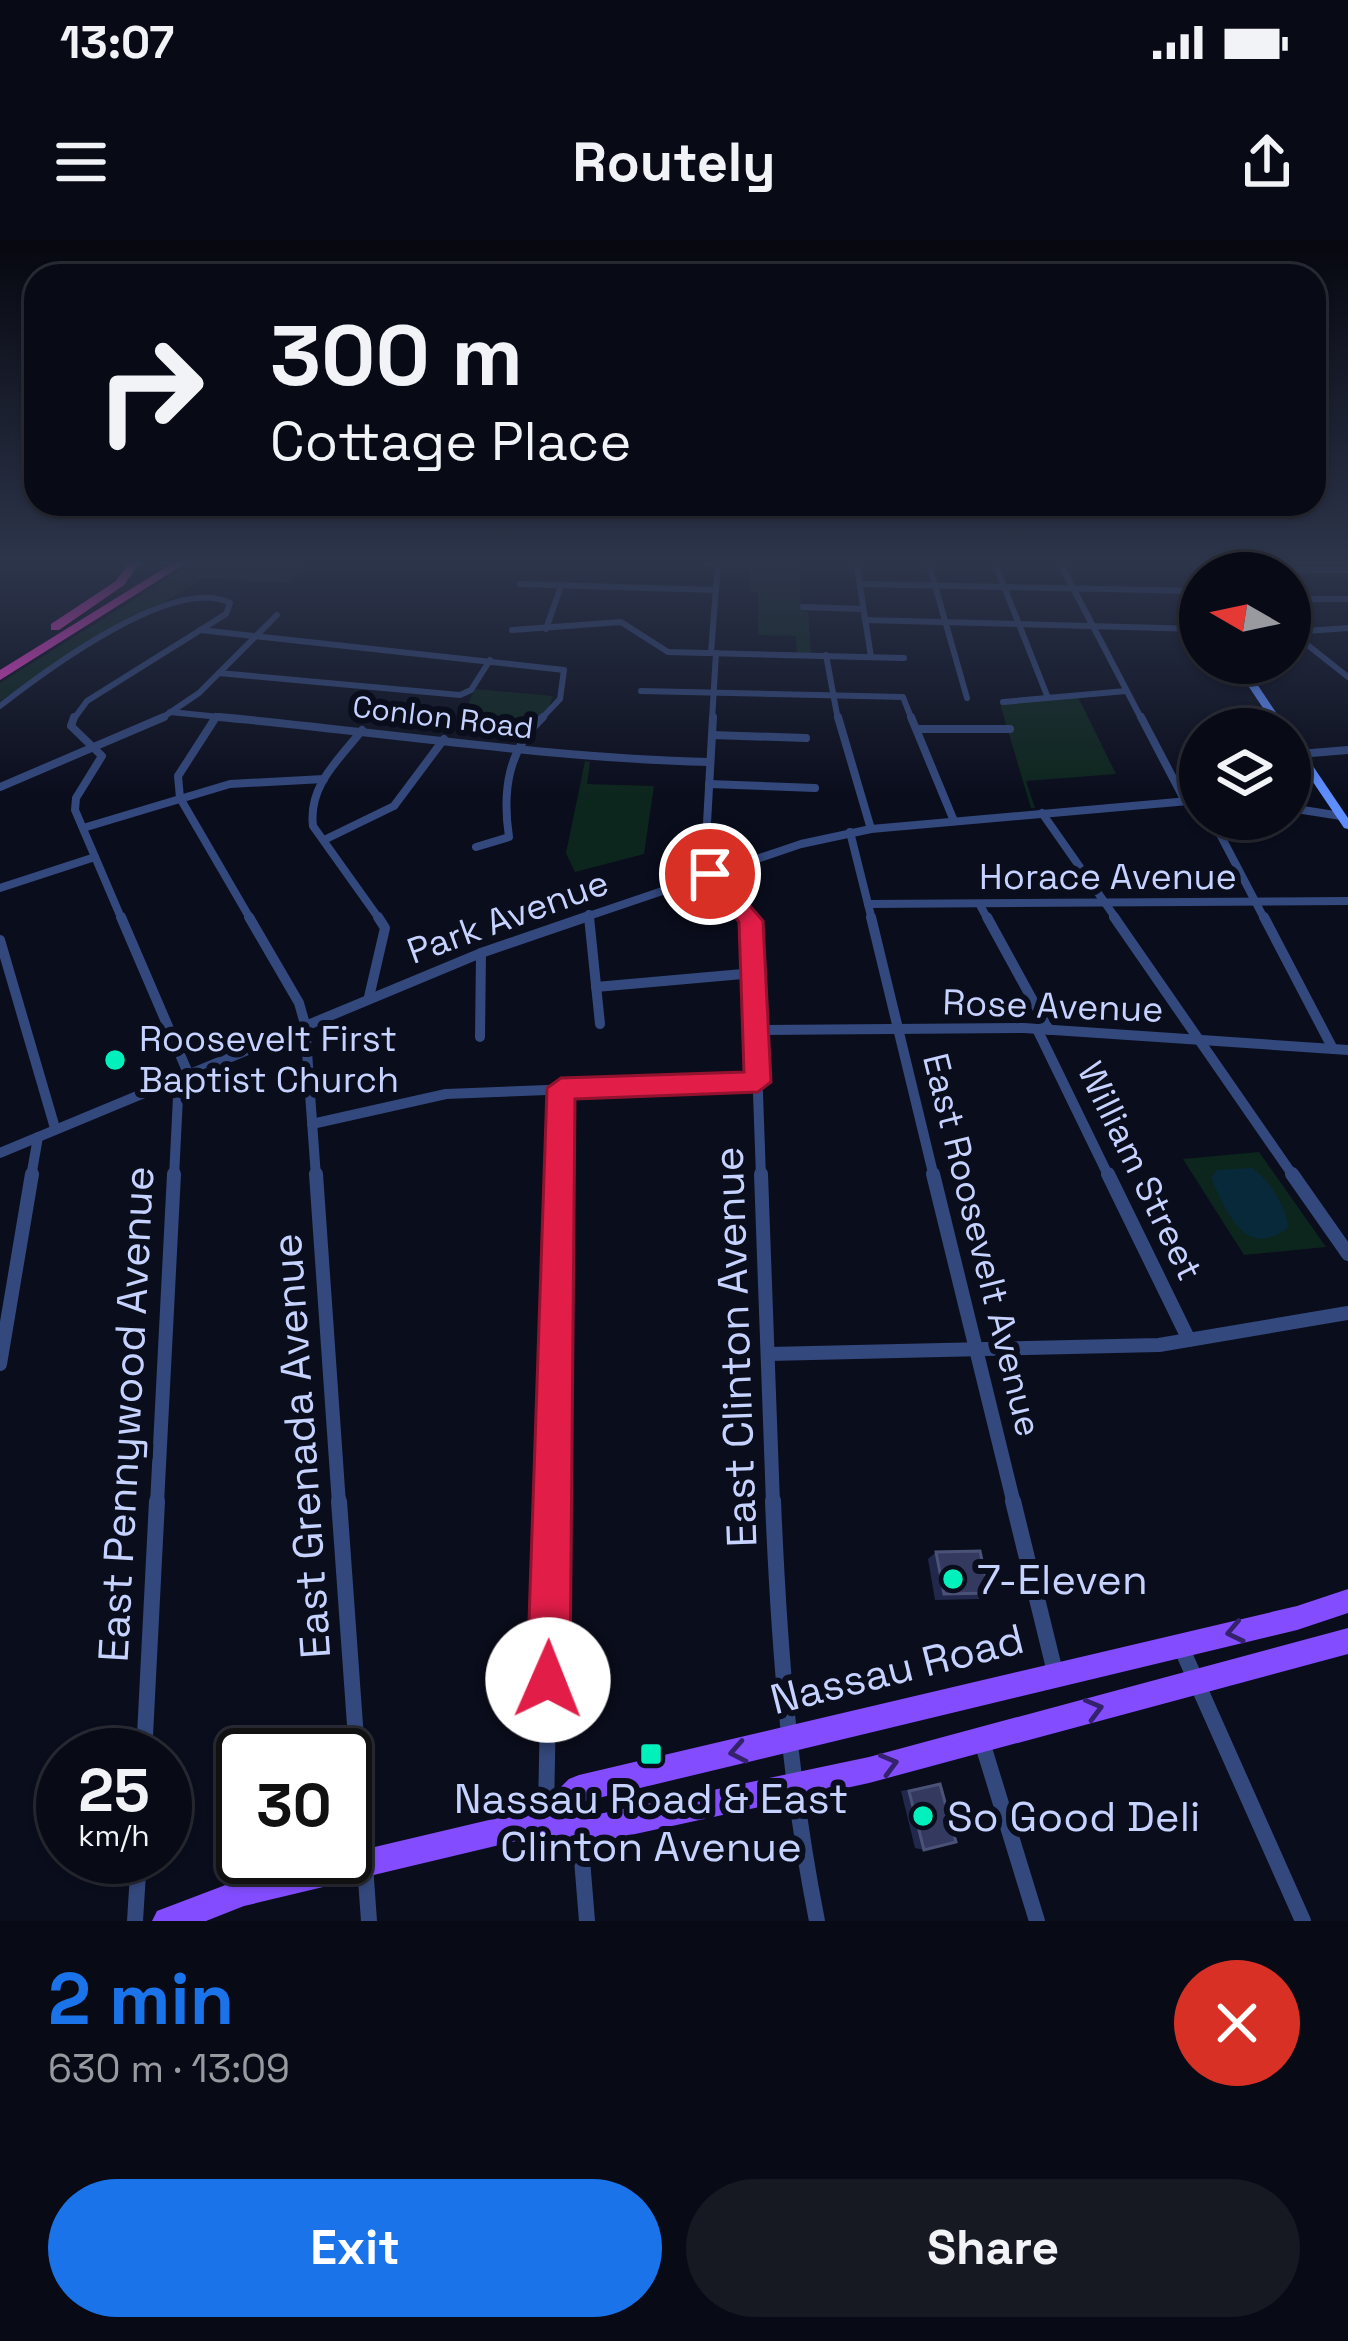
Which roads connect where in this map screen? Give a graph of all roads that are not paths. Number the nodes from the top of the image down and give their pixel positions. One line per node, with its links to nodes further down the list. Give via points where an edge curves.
1 (38, 639): 15 (highway)
2 (39, 639): 15 (highway)
3 (59, 639): 25 (highway)
4 (105, 639): 34 (street)
5 (185, 639): 43 (street, via 80,707 71,726)
6 (254, 639): 24 (street)
7 (271, 639): 20 (street)
8 (648, 639): 16 (street, via 659,650)
9 (714, 639): 16 (street)
10 (868, 639): 18 (street)
11 (951, 639): 31 (street)
12 (1025, 639): 32 (street)
13 (1099, 639): 29 (street)
14 (1311, 647): 23 (street)
15 (25, 648): 21 (highway)
16 (713, 653): 17 (street); 28 (street)
17 (826, 655): 18 (street); 30 (street)
18 (871, 657): 19 (street)
19 (904, 658)
20 (490, 659): 24 (street, via 460,695); 44 (street, via 553,665 566,674 558,705)
21 (0, 663)
22 (1348, 665): 23 (street)
23 (1335, 666): 26 (street)
24 (218, 674): 35 (street)
25 (0, 676)
26 (1348, 676)
27 (641, 691): 28 (street)
28 (714, 691): 30 (street); 40 (street)
29 (1126, 691): 32 (street); 53 (street)
30 (832, 694): 38 (street, via 903,697); 61 (street)
31 (967, 698)
32 (1048, 698): 33 (street)
33 (1003, 702)
34 (0, 706)
35 (170, 712): 36 (street, Conlon Road); 43 (street)
36 (217, 716): 39 (street, Conlon Road); 54 (street, via 178,776)
37 (1010, 728): 38 (street)
38 (919, 729): 59 (street)
39 (362, 730): 42 (street, Conlon Road); 49 (street)
40 (712, 735): 41 (street); 47 (street)
41 (806, 737)
42 (444, 739): 44 (street, Conlon Road); 63 (street, via 394,806)
43 (91, 750): 51 (street); 60 (street, via 102,760 76,798)
44 (520, 750): 47 (street, Conlon Road); 65 (street, via 505,793 509,837)
45 (1348, 750): 46 (street)
46 (1311, 753)
47 (710, 762): 50 (street)
48 (1311, 770): 58 (street)
49 (324, 779): 54 (street, via 259,776); 63 (street, via 310,813)
50 (709, 784): 52 (street); 67 (street)
51 (0, 787)
52 (815, 788)
53 (1179, 790)
54 (180, 798): 60 (street); 80 (street)
55 (1179, 802): 57 (street, Park Avenue)
56 (1311, 810): 58 (street)
57 (1042, 813): 59 (street, Park Avenue); 73 (street)
58 (1343, 813)
59 (954, 821): 61 (street, Park Avenue)
60 (83, 828): 66 (street, East Pennywood Avenue)
61 (871, 829): 62 (street, Park Avenue)
62 (850, 832): 67 (street, Park Avenue); 70 (street, East Roosevelt Avenue)
63 (324, 840): 79 (street, via 385,928)
64 (1223, 840): 72 (street)
65 (476, 847)
66 (95, 857): 68 (street); 89 (street, East Pennywood Avenue)
67 (707, 875): 74 (street, Park Avenue); 77 (street, East Clinton Avenue, via 751,921)
68 (0, 889)
69 (1348, 901): 72 (street, Horace Avenue)
70 (868, 904): 71 (street, Horace Avenue); 82 (street, East Roosevelt Avenue)
71 (980, 904): 73 (street, Horace Avenue); 83 (street, William Street)
72 (1257, 904): 73 (street, Horace Avenue); 87 (street)
73 (1104, 905): 86 (street)
74 (589, 914): 76 (street, Park Avenue); 78 (street)
75 (0, 940): 93 (street)
76 (482, 953): 79 (street, Park Avenue); 85 (street)
77 (754, 973): 78 (street); 84 (street, East Clinton Avenue)
78 (596, 987): 81 (street)
79 (369, 997): 80 (street, Park Avenue)
80 (305, 1024): 89 (street, Park Avenue); 92 (street, East Grenada Avenue)
81 (600, 1024)
82 (898, 1028): 83 (street, Rose Avenue); 84 (street, Rose Avenue); 99 (street, East Roosevelt Avenue)
83 (1043, 1029): 86 (street, Rose Avenue); 98 (street, William Street)
84 (756, 1030): 90 (street, East Clinton Avenue)
85 (480, 1037)
86 (1197, 1040): 87 (street, Rose Avenue); 96 (street)
87 (1333, 1048): 88 (street, Rose Avenue)
88 (1348, 1050)
89 (184, 1075): 93 (street, Park Avenue); 107 (street, East Pennywood Avenue)
90 (758, 1082): 91 (street); 100 (street, East Clinton Avenue)
91 (561, 1088): 92 (street, via 446,1094); 111 (street)
92 (312, 1124): 108 (street, East Grenada Avenue)
93 (56, 1128): 94 (street, Park Avenue)
94 (38, 1137): 95 (street, Park Avenue); 101 (street)
95 (0, 1153)
96 (1348, 1254)
97 (1348, 1313): 98 (street)
98 (1189, 1340): 99 (street)
99 (976, 1350): 100 (street); 105 (street, East Roosevelt Avenue)
100 (769, 1354): 110 (street, East Clinton Avenue, via 780,1679)
101 (0, 1364)
102 (1348, 1601): 104 (main road, Nassau Road, one-way to 104)
103 (1348, 1641): 106 (main road, Nassau Road)
104 (1180, 1644): 105 (main road, Nassau Road); 106 (street)
105 (1055, 1672): 110 (main road, Nassau Road)
106 (1197, 1683): 109 (main road, Nassau Road, one-way to 106); 123 (street)
107 (146, 1728)
108 (355, 1728)
109 (981, 1739): 110 (main road, Nassau Road, one-way to 109); 122 (street)
110 (792, 1762): 111 (main road, Nassau Road, one-way to 111, via 579,1789); 112 (main road, Nassau Road); 121 (street, East Clinton Avenue)
111 (545, 1820): 112 (main road); 113 (main road, Nassau Road)
112 (580, 1832): 120 (street)
113 (372, 1861)
114 (137, 1884): 117 (street)
115 (277, 1884): 118 (main road, Nassau Road)
116 (366, 1884): 119 (street, East Grenada Avenue)
117 (135, 1921)
118 (167, 1921)
119 (369, 1921)
120 (587, 1921)
121 (817, 1921)
122 (1037, 1921)
123 (1304, 1921)

